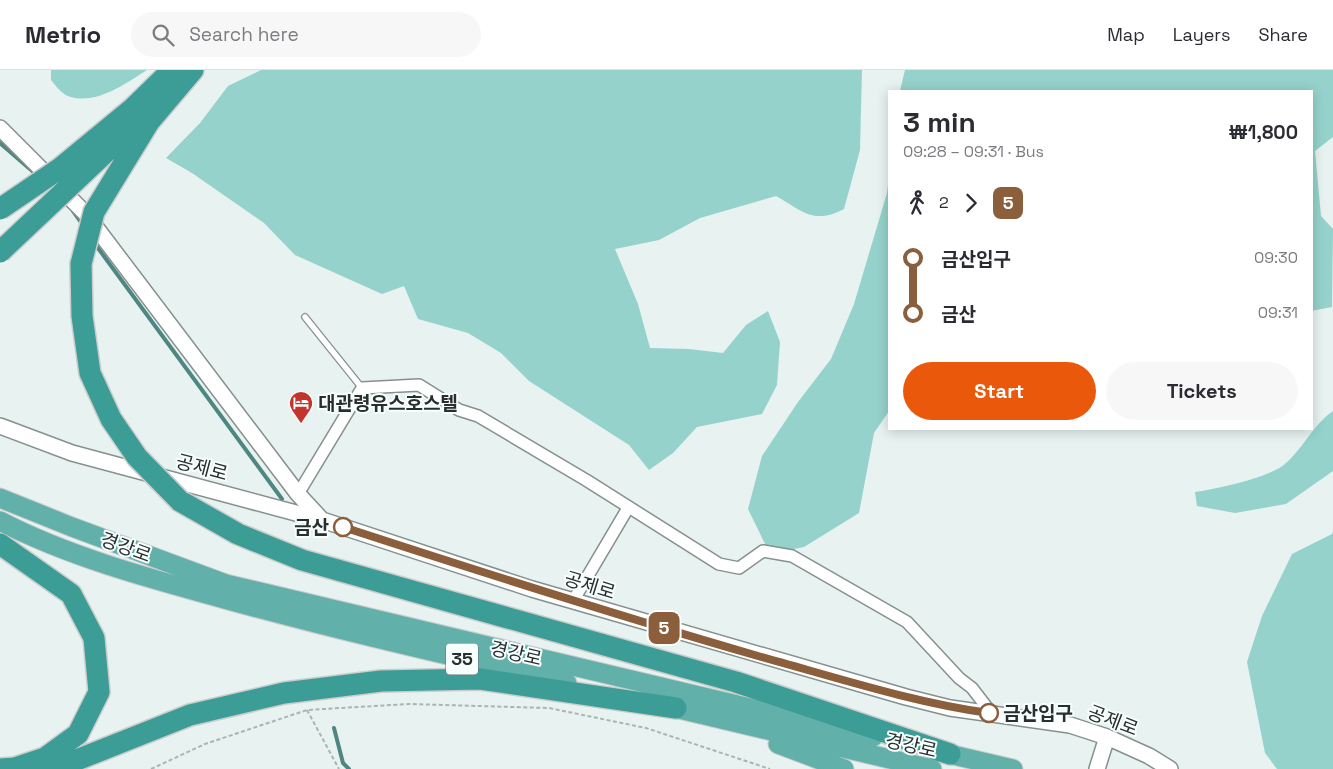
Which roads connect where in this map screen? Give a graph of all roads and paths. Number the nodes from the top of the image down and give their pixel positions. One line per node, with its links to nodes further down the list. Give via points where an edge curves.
1 (172, 70): 3 (highway)
2 (193, 70): 3 (highway)
3 (141, 116): 5 (highway, bridge); 6 (highway, bridge); 7 (highway, bridge); 23 (highway, bridge, via 94,212 81,264 82,316 90,373 111,419 137,457 180,501 238,534 302,560 736,682)
4 (0, 128): 11 (street, via 85,213)
5 (0, 209)
6 (0, 235)
7 (0, 252)
8 (305, 317): 9 (lane)
9 (362, 388): 11 (street); 13 (street, via 419,385 460,410 486,421)
10 (0, 426): 14 (street, 공제로, via 72,453)
11 (298, 494): 14 (street)
12 (0, 498): 23 (highway, 경강로, via 226,584)
13 (628, 508): 17 (street); 20 (street, via 719,564 739,568 763,550 792,556 907,622 972,688)
14 (322, 520): 17 (street, 공제로)
15 (0, 521): 18 (highway, 경강로 / 35, via 95,560 340,631)
16 (0, 544): 24 (highway, via 71,594 94,638 99,692 78,734 46,758)
17 (573, 601): 20 (street, 공제로, via 906,697)
18 (676, 708): 21 (highway, 경강로 / 35); 25 (highway, via 480,679 381,681 284,693 190,715)
19 (307, 710): 26 (path, via 205,744); 27 (path); 28 (path, via 409,704 549,708 646,728)
20 (992, 714): 22 (street, 공제로, via 1070,725)
21 (701, 716): 29 (highway); 30 (highway, 경강로 / 35)
22 (1107, 737): 32 (street); 33 (street, 공제로)
23 (950, 754): 31 (highway, 경강로)
24 (1, 769)
25 (54, 769)
26 (151, 769)
27 (339, 769)
28 (770, 769)
29 (844, 769)
30 (932, 769)
31 (1013, 769)
32 (1097, 769)
33 (1170, 769)

